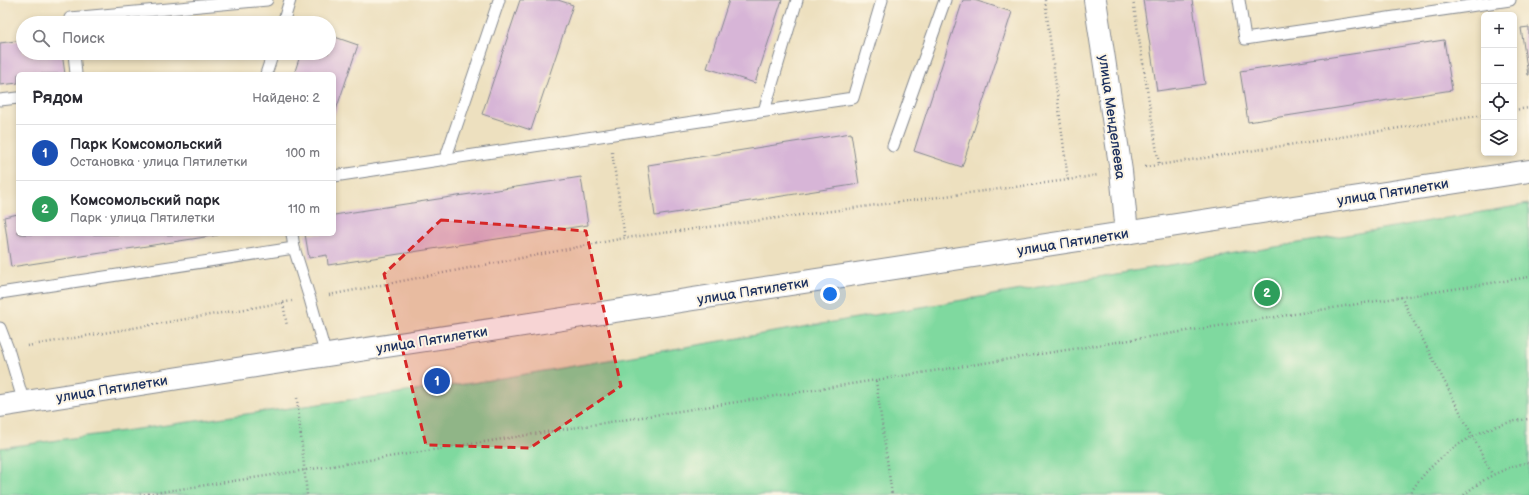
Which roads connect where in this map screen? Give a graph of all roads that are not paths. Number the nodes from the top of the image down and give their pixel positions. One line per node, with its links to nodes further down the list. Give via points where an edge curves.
1 (267, 0): 10 (lane)
2 (290, 0): 11 (lane)
3 (498, 0): 20 (lane)
4 (797, 0): 18 (lane)
5 (882, 0): 18 (lane, via 853,98)
6 (945, 0): 19 (lane)
7 (1095, 0): 23 (main road, улица Менделеева, via 1121,171)
8 (1239, 0): 9 (lane, via 1245,39)
9 (1510, 0)
10 (92, 16)
11 (285, 16)
12 (75, 60): 14 (lane)
13 (271, 60): 15 (lane)
14 (76, 72)
15 (267, 72)
16 (16, 98): 17 (lane)
17 (0, 100)
18 (764, 111): 20 (lane)
19 (893, 146)
20 (445, 160): 22 (lane)
21 (1529, 171): 23 (main road, улица Пятилетки)
22 (336, 176)
23 (1127, 233): 28 (main road, улица Пятилетки)
24 (292, 236): 25 (lane)
25 (294, 248): 26 (lane); 28 (lane)
26 (0, 293)
27 (0, 328): 29 (lane)
28 (326, 356): 29 (main road, улица Пятилетки)
29 (24, 403): 30 (main road, улица Пятилетки)
30 (0, 406)

